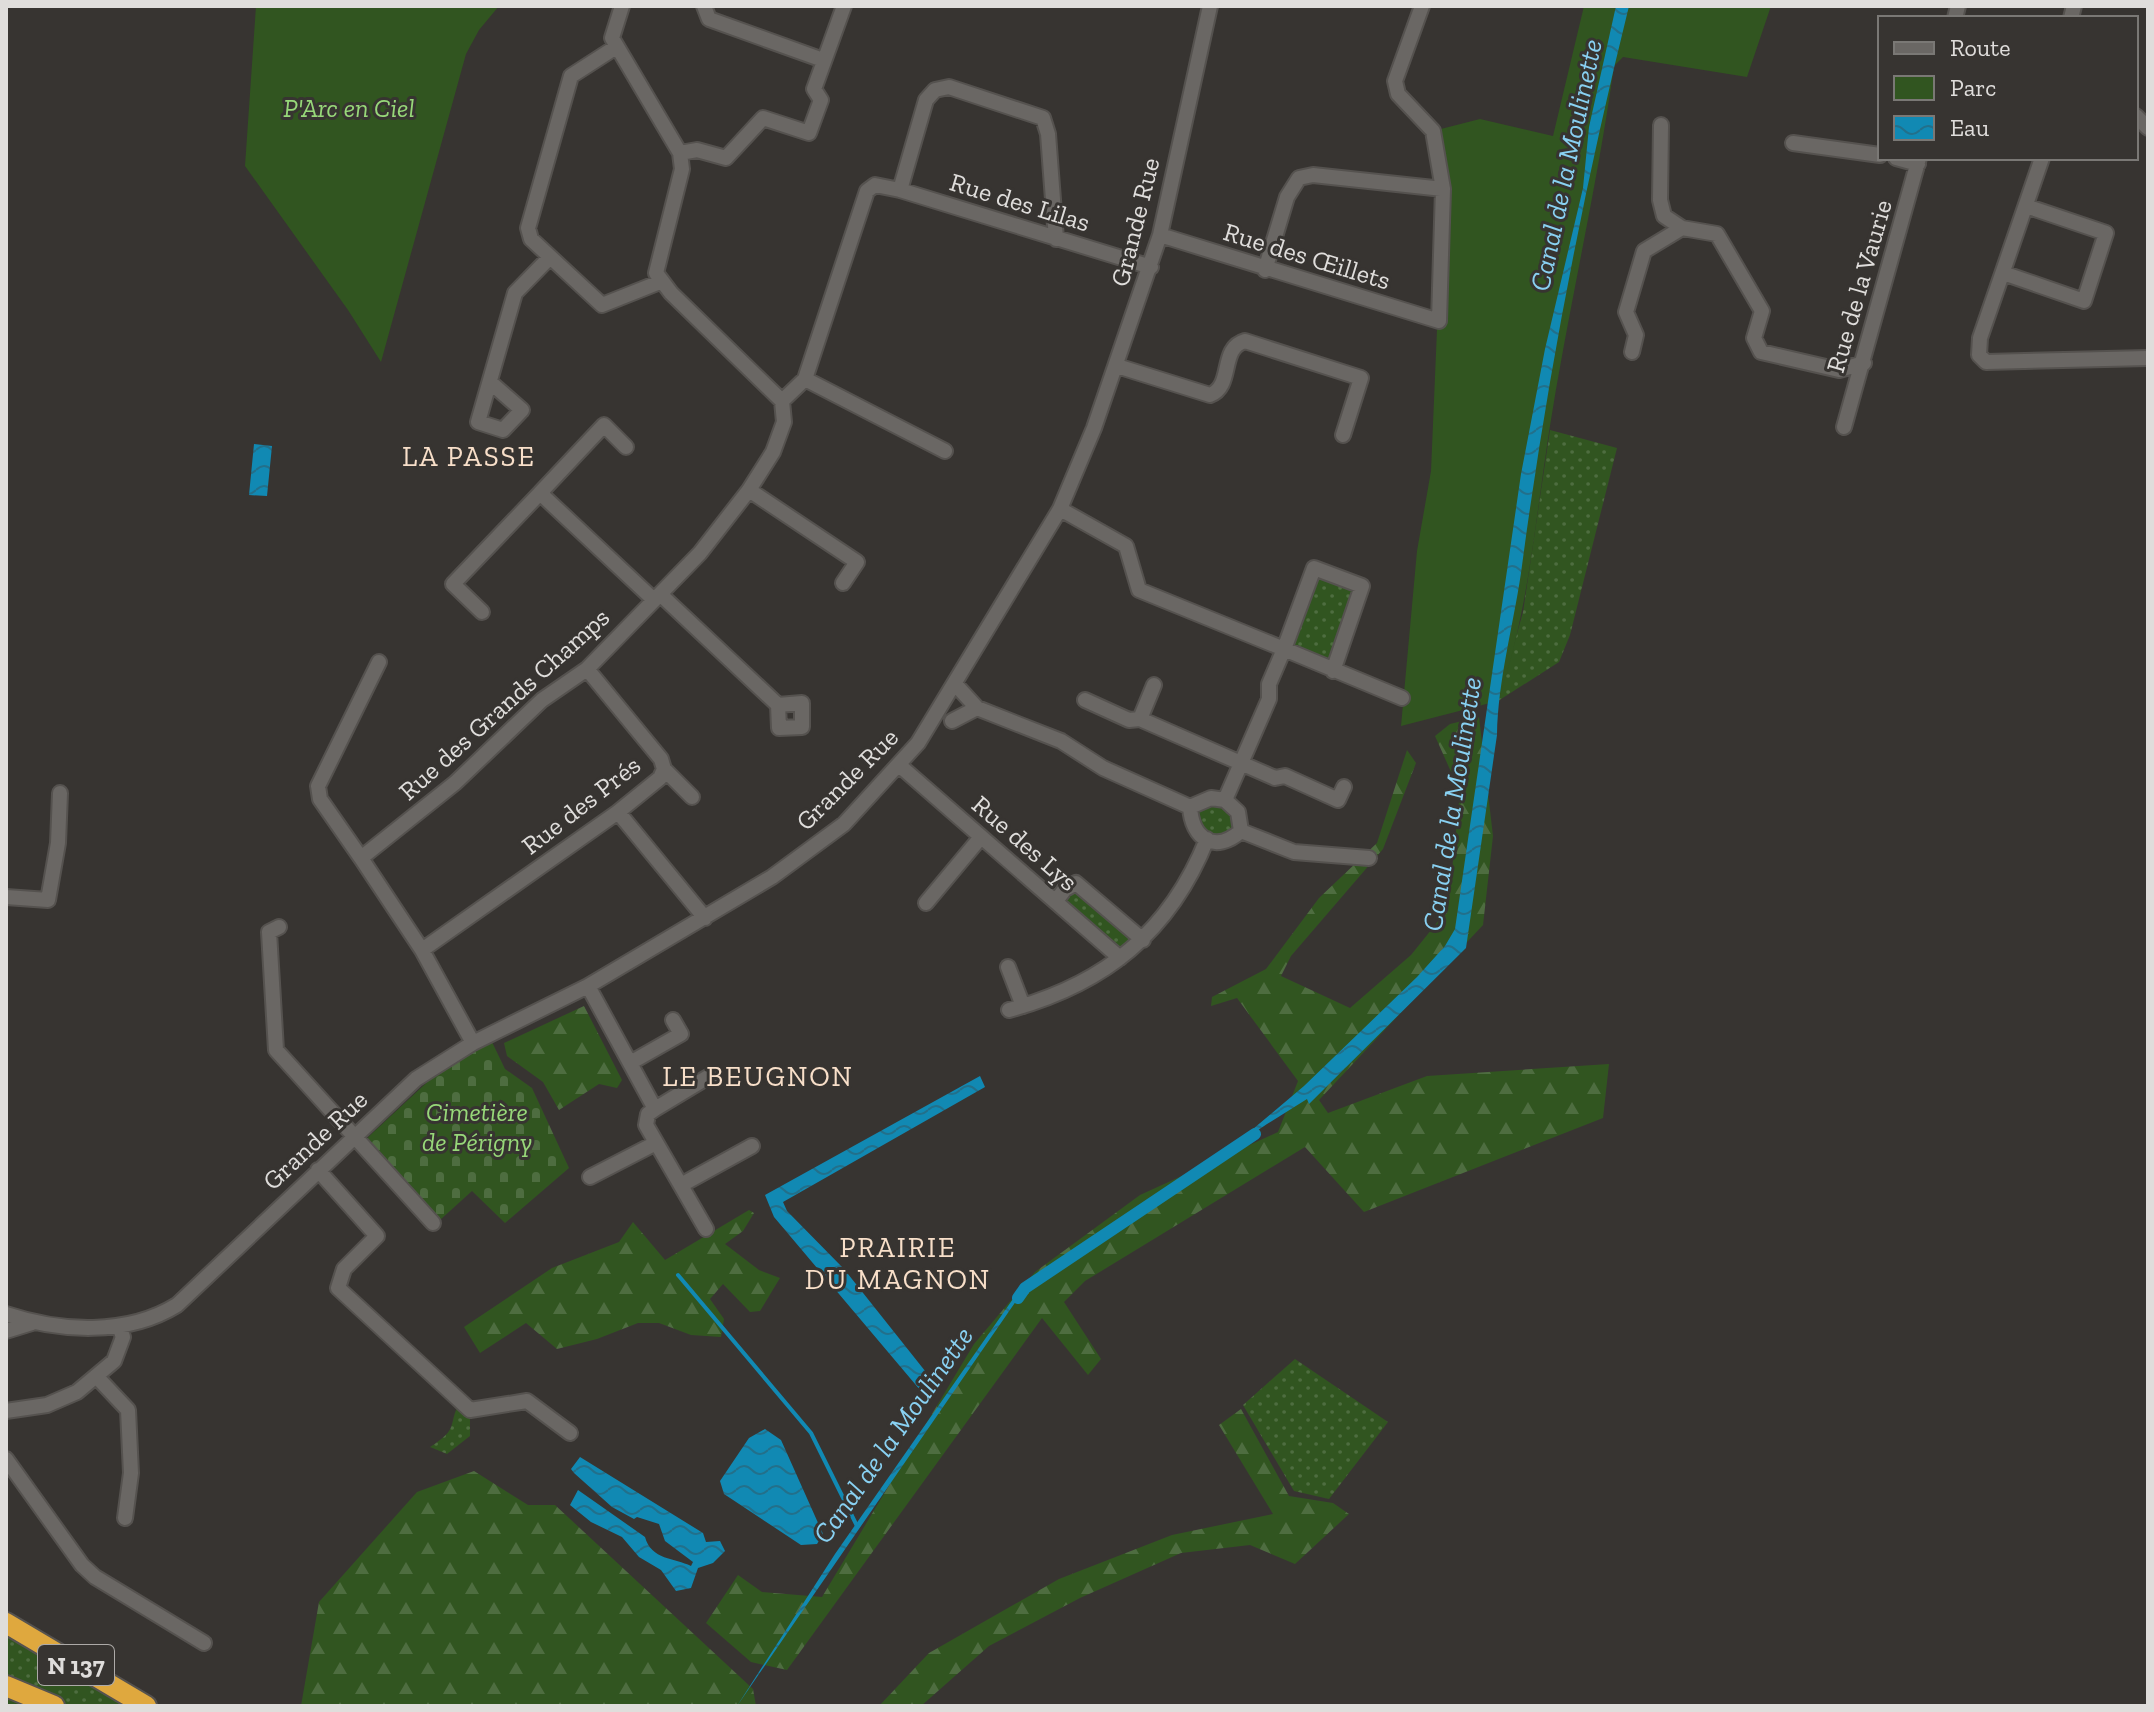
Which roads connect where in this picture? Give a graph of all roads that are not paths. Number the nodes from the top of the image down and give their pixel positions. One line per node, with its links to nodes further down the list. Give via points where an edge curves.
1 (622, 6): 6 (street, via 612,38)
2 (704, 6): 7 (street, via 709,19)
3 (844, 6): 7 (street)
4 (1210, 6): 18 (street, Grande Rue)
5 (1422, 6): 14 (street, via 1395,81 1398,94 1433,131)
6 (616, 47): 10 (street); 20 (street, via 571,76 528,228 531,239)
7 (823, 60): 10 (street, via 814,89 821,100 809,133 763,118 726,158 697,150)
8 (1661, 125): 17 (street, via 1660,200 1664,216)
9 (1793, 143): 11 (street)
10 (680, 153): 24 (street, via 682,169 656,265)
11 (1878, 155)
12 (2041, 160): 16 (street)
13 (1918, 161): 27 (street, Rue de la Vaurie)
14 (1443, 189): 22 (street, via 1313,175 1299,178 1287,197); 22 (street, Rue des Œillets, via 1439,321)
15 (900, 190): 19 (street, Rue des Lilas); 19 (street, via 926,100 935,90 949,87 1043,118); 29 (street, Rue des Lilas, via 875,185 865,195)
16 (2026, 206): 23 (street); 23 (street, via 2106,233 2084,301)
17 (1682, 228): 25 (street, via 1644,251 1626,312 1636,335); 27 (street, via 1717,234 1762,311 1754,338 1761,352 1839,370)
18 (1160, 235): 21 (street, Grande Rue); 22 (street, Rue des Œillets)
19 (1056, 239): 21 (street, Rue des Lilas)
20 (550, 257): 24 (street, via 602,305); 30 (street, via 515,293)
21 (1151, 267): 28 (street, Grande Rue)
22 (1265, 270)
23 (2003, 273): 26 (street, via 1980,338 1979,355 1986,362)
24 (660, 282): 31 (street)
25 (1632, 352)
26 (2148, 358)
27 (1864, 363): 32 (street, Rue de la Vaurie)
28 (1117, 366): 33 (street, via 1210,395 1221,386 1231,350 1245,341 1361,378); 38 (street, Grande Rue)
29 (805, 379): 31 (street); 35 (street)
30 (490, 382)
31 (782, 401): 36 (street, Rue des Grands Champs, via 780,436)
32 (1844, 427)
33 (1343, 435)
34 (626, 447): 37 (street, via 604,425)
35 (945, 451)
36 (749, 490): 39 (street, via 857,562); 40 (street, Rue des Grands Champs)
37 (540, 493): 40 (street); 41 (street, via 453,584)
38 (1060, 509): 42 (street, via 1126,546 1139,590); 46 (street, Grande Rue)
39 (843, 583)
40 (657, 597): 44 (street, Rue des Grands Champs); 50 (street)
41 (482, 612)
42 (1284, 649): 45 (street); 45 (street, via 1314,568 1362,586); 54 (street, via 1269,684 1269,699)
43 (379, 662): 66 (street, via 318,786 320,799)
44 (587, 669): 56 (street, Rue des Prés); 66 (street, Rue des Grands Champs, via 542,700 455,783)
45 (1333, 671): 48 (street)
46 (956, 685): 51 (street); 55 (street, Grande Rue)
47 (1154, 685): 52 (street)
48 (1402, 698)
49 (1085, 700): 52 (street, via 1129,720)
50 (778, 705)
51 (977, 708): 53 (street); 61 (street, via 1061,741 1103,768)
52 (1140, 719): 54 (street)
53 (952, 721)
54 (1240, 763): 57 (street, via 1338,800); 60 (street)
55 (899, 765): 64 (street, Rue des Lys); 71 (street, Grande Rue, via 844,824)
56 (664, 769): 59 (street); 62 (street, Rue des Prés)
57 (1344, 787)
58 (60, 793): 68 (street, via 48,900)
59 (692, 797)
60 (1225, 800): 61 (street, via 1211,798); 63 (street, via 1238,812)
61 (1190, 807): 65 (street, via 1191,825)
62 (618, 812): 71 (street); 74 (street, Rue des Prés)
63 (1241, 831): 65 (street, via 1223,842); 67 (street, via 1294,852)
64 (981, 837): 69 (street, Rue des Lys); 70 (street)
65 (1207, 839): 73 (street, via 1185,888)
66 (361, 858): 74 (street)
67 (1369, 858)
68 (6, 897)
69 (1056, 901): 73 (street, via 1076,883); 75 (street, Rue des Lys)
70 (926, 903)
71 (705, 918): 77 (street, Grande Rue)
72 (279, 927): 83 (street, via 269,932 276,1050)
73 (1143, 940): 75 (street)
74 (422, 950): 79 (street)
75 (1120, 958): 76 (street, via 1094,978 1016,1008)
76 (1008, 967)
77 (588, 986): 79 (street, Grande Rue); 80 (street)
78 (673, 1020): 80 (street, via 681,1034)
79 (473, 1043): 83 (street, Grande Rue, via 416,1079)
80 (630, 1063): 82 (street)
81 (713, 1074): 82 (street)
82 (655, 1109): 84 (street, via 646,1125)
83 (354, 1136): 86 (street, Grande Rue); 89 (street)
84 (656, 1143): 87 (street); 88 (street)
85 (752, 1146): 88 (street)
86 (318, 1170): 93 (street, Grande Rue, via 177,1305 152,1320); 97 (street, via 377,1236 344,1269 338,1288 470,1410 527,1401)
87 (590, 1177)
88 (681, 1185): 90 (street)
89 (433, 1223)
90 (706, 1229)
91 (6, 1314): 92 (street, Grande Rue)
92 (32, 1323): 93 (street, Grande Rue); 94 (street, Grande Rue)
93 (119, 1326): 95 (street, via 123,1337 114,1361)
94 (6, 1331)
95 (96, 1376): 96 (street, via 77,1392 47,1405); 99 (street, via 128,1410 131,1473)
96 (6, 1411)
97 (570, 1433)
98 (6, 1459): 101 (street, via 82,1565)
99 (125, 1518)
100 (6, 1623): 104 (highway, N 137)
101 (204, 1643)
102 (6, 1686): 103 (highway, N 137)
103 (54, 1706)
104 (146, 1706)

